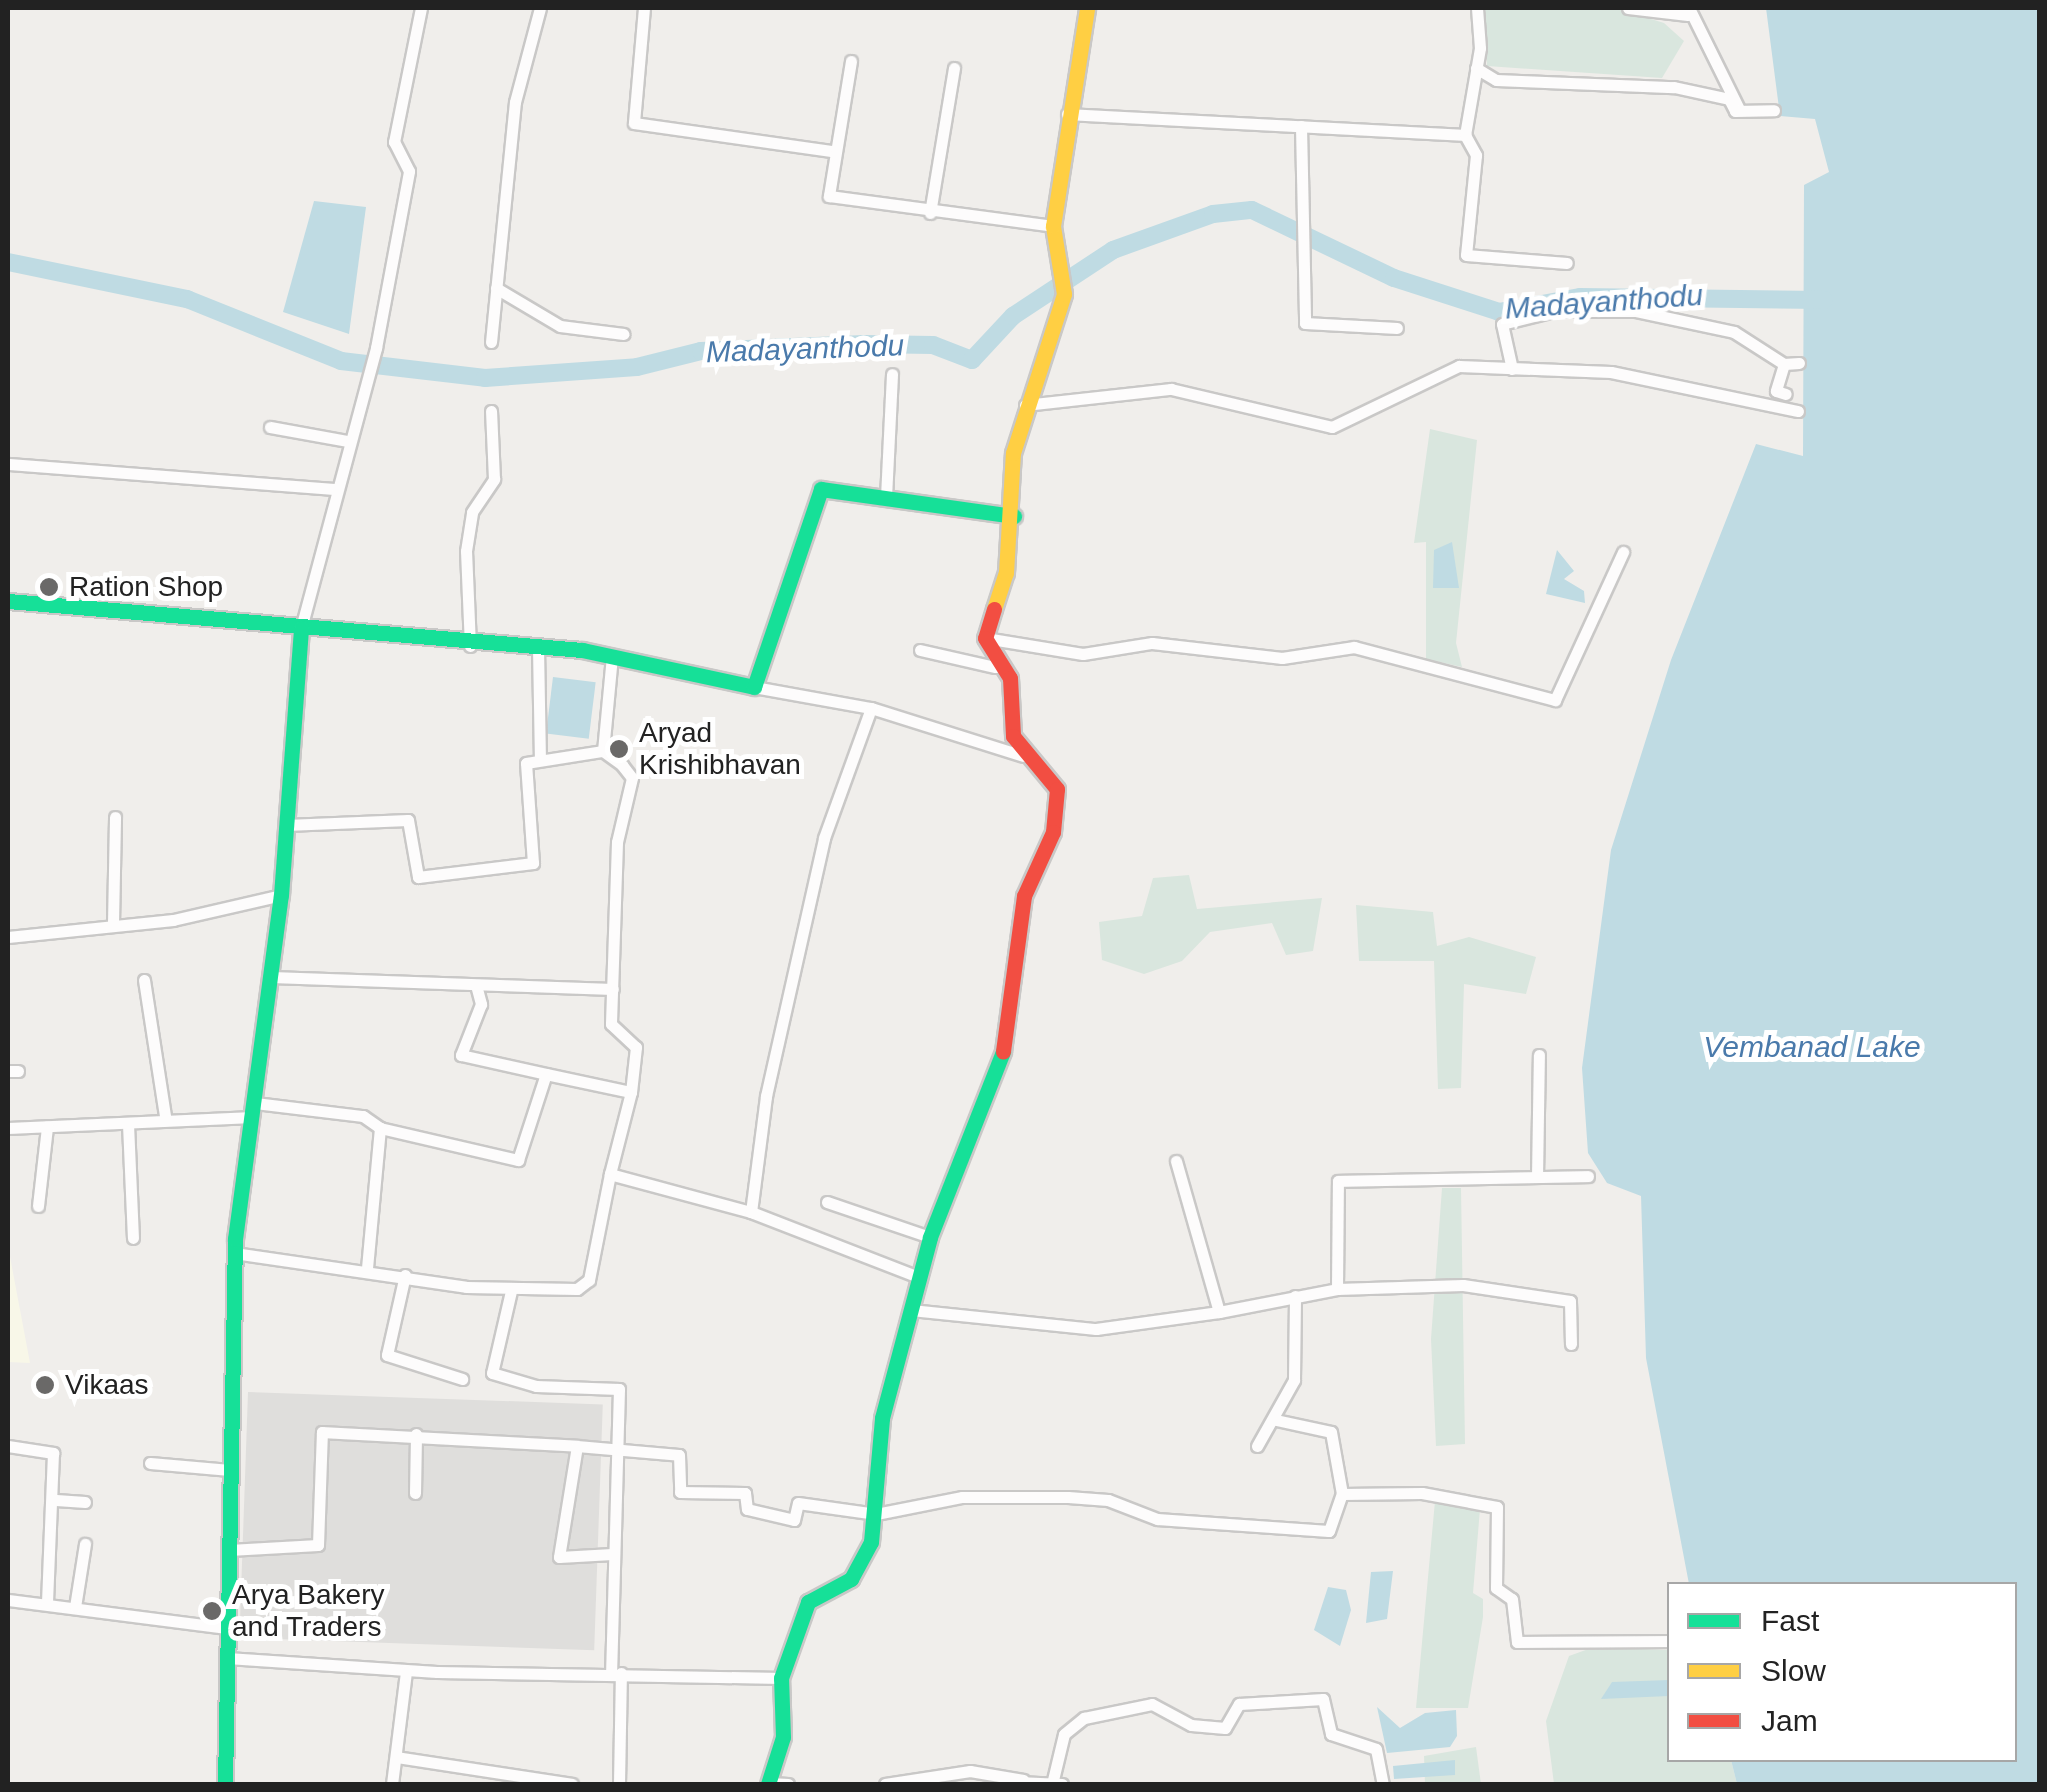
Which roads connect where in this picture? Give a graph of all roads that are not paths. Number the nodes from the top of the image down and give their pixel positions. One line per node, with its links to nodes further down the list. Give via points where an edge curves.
1 (422, 8): 33 (street, via 394,142 408,171 376,348)
2 (540, 8): 20 (street, via 515,102)
3 (644, 8): 16 (street, via 634,123)
4 (1088, 8): 13 (main road)
5 (1479, 8): 10 (street)
6 (1628, 8): 7 (street)
7 (1689, 12): 12 (street, via 1734,86)
8 (852, 62): 16 (street)
9 (954, 68): 17 (street)
10 (1476, 68): 12 (street, via 1496,80 1692,90 1728,99); 15 (street)
11 (1774, 110): 12 (street)
12 (1739, 112)
13 (1067, 114): 14 (street); 18 (main road)
14 (1301, 126): 15 (street); 21 (street, via 1305,323)
15 (1465, 134): 19 (street, via 1476,156 1466,254)
16 (832, 151): 17 (street, via 830,196)
17 (930, 213): 18 (street)
18 (1053, 226): 29 (main road, via 1066,274 1064,294)
19 (1566, 263)
20 (496, 288): 22 (street, via 560,326); 23 (street)
21 (1397, 328)
22 (623, 334)
23 (491, 342)
24 (1799, 363): 25 (street)
25 (1784, 364): 26 (street, via 1734,332 1636,311 1554,311 1502,324); 28 (street, via 1776,391)
26 (1512, 370): 29 (street, via 1445,367 1375,408 1317,428 1170,389); 31 (street, via 1611,372)
27 (892, 374): 36 (street)
28 (1786, 394)
29 (1025, 406): 37 (main road)
30 (491, 411): 41 (street, via 494,479 472,512 466,551)
31 (1798, 412)
32 (270, 426): 33 (street)
33 (346, 441): 35 (street)
34 (8, 464): 35 (street)
35 (335, 488): 40 (street)
36 (886, 497): 37 (main road); 46 (main road, via 837,487 812,498 796,578)
37 (1014, 516): 44 (main road)
38 (1623, 552): 44 (street, via 1555,700 1354,647 1282,658 1152,643 1084,654)
39 (8, 601): 40 (main road, via 233,614)
40 (301, 628): 41 (main road); 52 (main road)
41 (470, 646): 42 (main road)
42 (538, 647): 45 (main road); 50 (street)
43 (920, 650): 44 (street)
44 (986, 654): 49 (main road, via 1010,678)
45 (612, 655): 46 (main road); 48 (street)
46 (754, 687): 47 (street)
47 (871, 708): 49 (street); 75 (street, via 824,838 766,1096)
48 (602, 752): 50 (street); 59 (street, via 632,778 617,842)
49 (1023, 756): 77 (main road, via 1050,772 1056,789 1053,832 1024,896 1003,1052)
50 (540, 757): 52 (street, via 526,763 533,862 418,877 408,820)
51 (115, 817): 54 (street)
52 (286, 825): 53 (main road)
53 (281, 896): 54 (street, via 173,920); 56 (main road)
54 (114, 923): 55 (street)
55 (8, 937)
56 (271, 977): 58 (street); 63 (main road)
57 (144, 980): 64 (street)
58 (476, 985): 59 (street); 61 (street, via 481,1004 461,1055)
59 (613, 989): 62 (street, via 611,1024 636,1047)
60 (1538, 1055): 71 (street)
61 (546, 1074): 62 (street); 68 (street, via 518,1160)
62 (631, 1092): 70 (street)
63 (254, 1110): 64 (street); 68 (street, via 363,1116); 78 (main road)
64 (165, 1116): 65 (street)
65 (128, 1124): 66 (street); 76 (street)
66 (46, 1127): 67 (street); 74 (street)
67 (8, 1128)
68 (380, 1128): 79 (street)
69 (1176, 1161): 86 (street)
70 (610, 1174): 75 (street); 83 (street, via 589,1280 554,1293)
71 (1537, 1176): 72 (street); 82 (street, via 1338,1180)
72 (1588, 1176)
73 (827, 1202): 77 (street)
74 (38, 1206)
75 (750, 1212): 81 (street)
76 (133, 1238)
77 (930, 1238): 81 (main road)
78 (234, 1254): 79 (street); 96 (main road)
79 (367, 1268): 80 (street)
80 (405, 1275): 83 (street); 88 (street, via 387,1356)
81 (919, 1276): 85 (main road)
82 (1338, 1289): 84 (street); 87 (street, via 1463,1286 1570,1301)
83 (510, 1292): 94 (street, via 492,1373 536,1386 619,1390)
84 (1295, 1296): 86 (street); 89 (street, via 1294,1380)
85 (911, 1310): 86 (street, via 1096,1328); 101 (main road, via 882,1418)
86 (1220, 1312)
87 (1571, 1344)
88 (462, 1379)
89 (1276, 1420): 93 (street); 98 (street, via 1331,1432)
90 (416, 1434): 92 (street); 97 (street); 103 (street, via 322,1432 318,1544)
91 (8, 1446): 99 (street, via 51,1450)
92 (577, 1446): 94 (street); 104 (street, via 559,1557)
93 (1257, 1446)
94 (620, 1452): 101 (street, via 678,1455 680,1492 745,1493 747,1508 794,1520 798,1503); 104 (street)
95 (150, 1464): 96 (street)
96 (230, 1470): 103 (main road)
97 (416, 1493)
98 (1342, 1494): 101 (street, via 1329,1531 1156,1519 1108,1500 1068,1497 962,1497); 109 (street, via 1422,1493 1496,1507 1494,1577 1512,1599 1517,1642)
99 (56, 1500): 100 (street); 106 (street)
100 (85, 1502)
101 (876, 1514): 113 (main road, via 851,1579 813,1592)
102 (85, 1544): 107 (street)
103 (228, 1550): 108 (main road)
104 (612, 1554): 112 (street)
105 (8, 1600): 106 (street)
106 (46, 1603): 107 (street)
107 (74, 1607): 108 (street)
108 (227, 1628): 110 (main road)
109 (1667, 1642)
110 (227, 1658): 111 (street); 116 (main road)
111 (406, 1670): 112 (street); 114 (street)
112 (616, 1673): 113 (street); 119 (street)
113 (781, 1678): 120 (main road, via 783,1737)
114 (396, 1757): 117 (street); 118 (street)
115 (1017, 1782): 122 (street, via 970,1772); 123 (street)
116 (225, 1784)
117 (392, 1784)
118 (572, 1784)
119 (618, 1784)
120 (769, 1784): 121 (street)
121 (788, 1784)
122 (885, 1784)
123 (1052, 1784): 124 (street); 125 (street, via 1064,1734 1084,1718 1152,1704 1191,1725 1224,1728 1240,1704 1323,1700 1330,1734 1376,1749)
124 (1062, 1784)
125 (1383, 1784)

